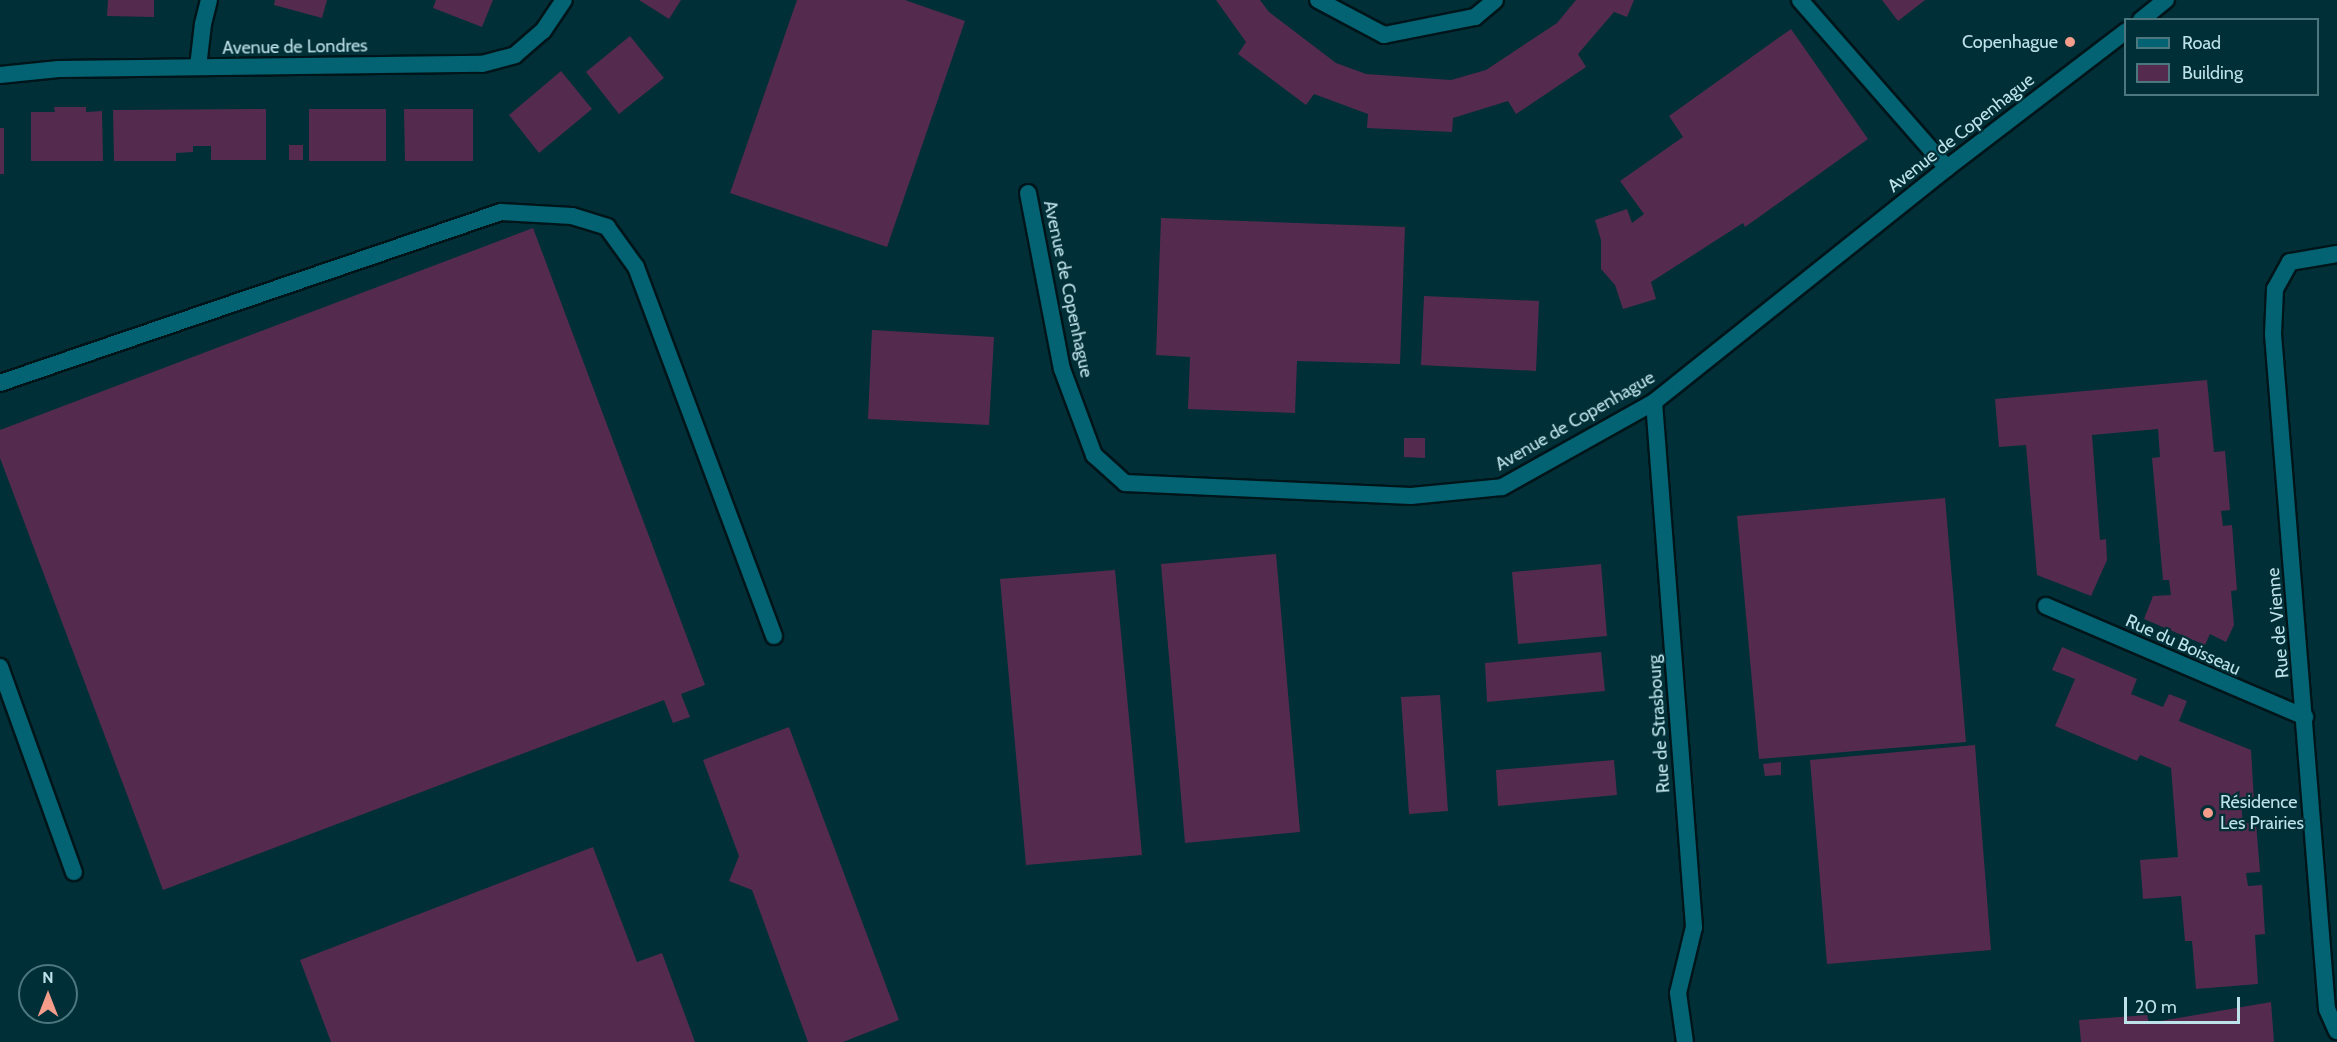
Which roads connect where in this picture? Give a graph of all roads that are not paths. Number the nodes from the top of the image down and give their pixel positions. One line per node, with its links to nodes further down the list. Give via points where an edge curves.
1 (209, 0): 9 (street, via 202,24)
2 (564, 0): 9 (street, Avenue de Londres, via 543,31 515,55 482,64)
3 (1318, 0): 4 (street, via 1384,34 1475,16)
4 (1495, 0)
5 (1800, 0): 11 (street)
6 (2166, 0): 7 (street)
7 (2144, 18)
8 (2124, 33): 11 (street, Avenue de Copenhague)
9 (198, 67): 10 (street, Avenue de Londres, via 59,69)
10 (0, 75)
11 (1947, 168): 15 (street, Avenue de Copenhague)
12 (1028, 193): 15 (street, Avenue de Copenhague, via 1062,369 1094,455 1125,483 1411,496 1502,487)
13 (2337, 254): 19 (street, Rue de Vienne, via 2290,262 2276,289 2273,334)
14 (0, 383): 17 (street, via 501,212 572,216 607,227 636,267)
15 (1654, 402): 22 (street, Rue de Strasbourg, via 1694,927 1678,993)
16 (2046, 606): 19 (street, Rue du Boisseau)
17 (774, 636)
18 (0, 668): 20 (street)
19 (2306, 717): 21 (street, Rue de Vienne, via 2327,1009)
20 (74, 872)
21 (2337, 1030)
22 (1685, 1042)

